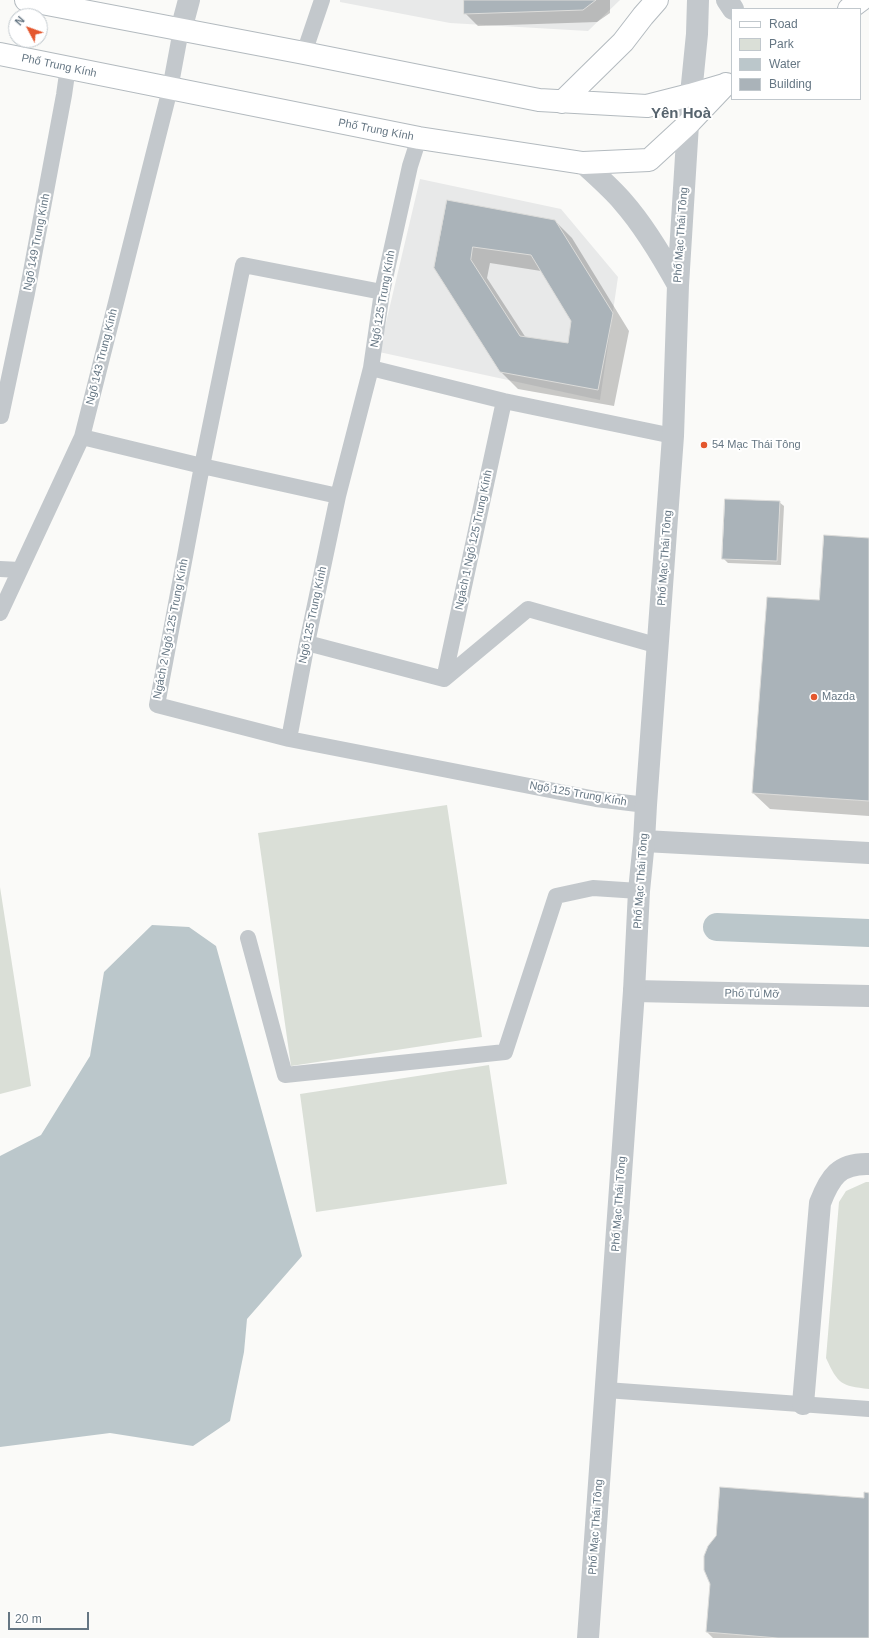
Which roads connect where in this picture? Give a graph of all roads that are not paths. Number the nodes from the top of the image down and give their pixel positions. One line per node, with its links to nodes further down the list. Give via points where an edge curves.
1 (26, 0): 7 (main road, Phố Trung Kính)
2 (189, 0): 9 (street)
3 (322, 0): 10 (lane)
4 (657, 0): 16 (main road, via 623,42)
5 (698, 0): 15 (street, Phố Mạc Thái Tông)
6 (861, 0): 8 (main road)
7 (61, 4): 9 (main road, Phố Trung Kính)
8 (850, 8)
9 (181, 30): 10 (main road, Phố Trung Kính); 14 (lane, Ngõ 143 Trung Kính)
10 (304, 53): 16 (main road, Phố Trung Kính, via 539,100)
11 (0, 54): 12 (main road, Phố Trung Kính)
12 (68, 68): 14 (main road, Phố Trung Kính); 24 (lane, Ngõ 149 Trung Kính, via 27,293)
13 (729, 83): 15 (main road, Phố Trung Kính); 17 (main road, Phố Trung Kính)
14 (170, 89): 18 (main road, Phố Trung Kính); 26 (lane, Ngõ 143 Trung Kính)
15 (690, 95): 16 (main road, Phố Trung Kính, via 647,106); 17 (street, Phố Mạc Thái Tông)
16 (562, 102)
17 (688, 124): 19 (main road, Phố Trung Kính, via 649,160); 20 (street, Phố Mạc Thái Tông)
18 (419, 138): 19 (main road, Phố Trung Kính); 21 (lane, Ngõ 125 Trung Kính, via 410,166)
19 (583, 163): 20 (street, via 609,186 632,213 658,249)
20 (678, 285): 25 (street, Phố Mạc Thái Tông)
21 (382, 292): 22 (lane, Ngõ 125 Trung Kính); 27 (lane, Ngách 2 Ngõ 125 Trung Kính, via 243,265)
22 (371, 368): 23 (lane); 28 (lane, Ngõ 125 Trung Kính)
23 (504, 402): 25 (lane); 34 (lane, Ngách 1 Ngõ 125 Trung Kính)
24 (1, 416)
25 (673, 436): 33 (street, Phố Mạc Thái Tông)
26 (82, 437): 27 (lane); 30 (lane, Ngõ 143 Trung Kính)
27 (202, 466): 28 (lane); 35 (lane, Ngách 2 Ngõ 125 Trung Kính, via 157,705)
28 (338, 496): 32 (lane, Ngõ 125 Trung Kính)
29 (0, 569): 30 (lane)
30 (20, 570): 31 (lane, Ngõ 143 Trung Kính)
31 (0, 613)
32 (307, 642): 34 (lane); 35 (lane, Ngõ 125 Trung Kính)
33 (658, 646): 34 (lane, via 528,609); 36 (street, Phố Mạc Thái Tông)
34 (444, 679)
35 (289, 738): 36 (lane, Ngõ 125 Trung Kính, via 596,799)
36 (646, 805): 37 (street, Phố Mạc Thái Tông)
37 (644, 841): 38 (street); 39 (street, Phố Mạc Thái Tông)
38 (869, 853)
39 (638, 891): 40 (lane, via 593,888 556,896 505,1052 286,1075); 41 (street, Phố Mạc Thái Tông)
40 (248, 938)
41 (634, 991): 42 (street, Phố Tú Mỡ); 44 (street, Phố Mạc Thái Tông)
42 (869, 996)
43 (869, 1164): 45 (street, via 855,1164 840,1170 828,1184 820,1203)
44 (606, 1390): 45 (lane); 47 (street, Phố Mạc Thái Tông)
45 (804, 1404): 46 (lane)
46 (869, 1409)
47 (588, 1638)

